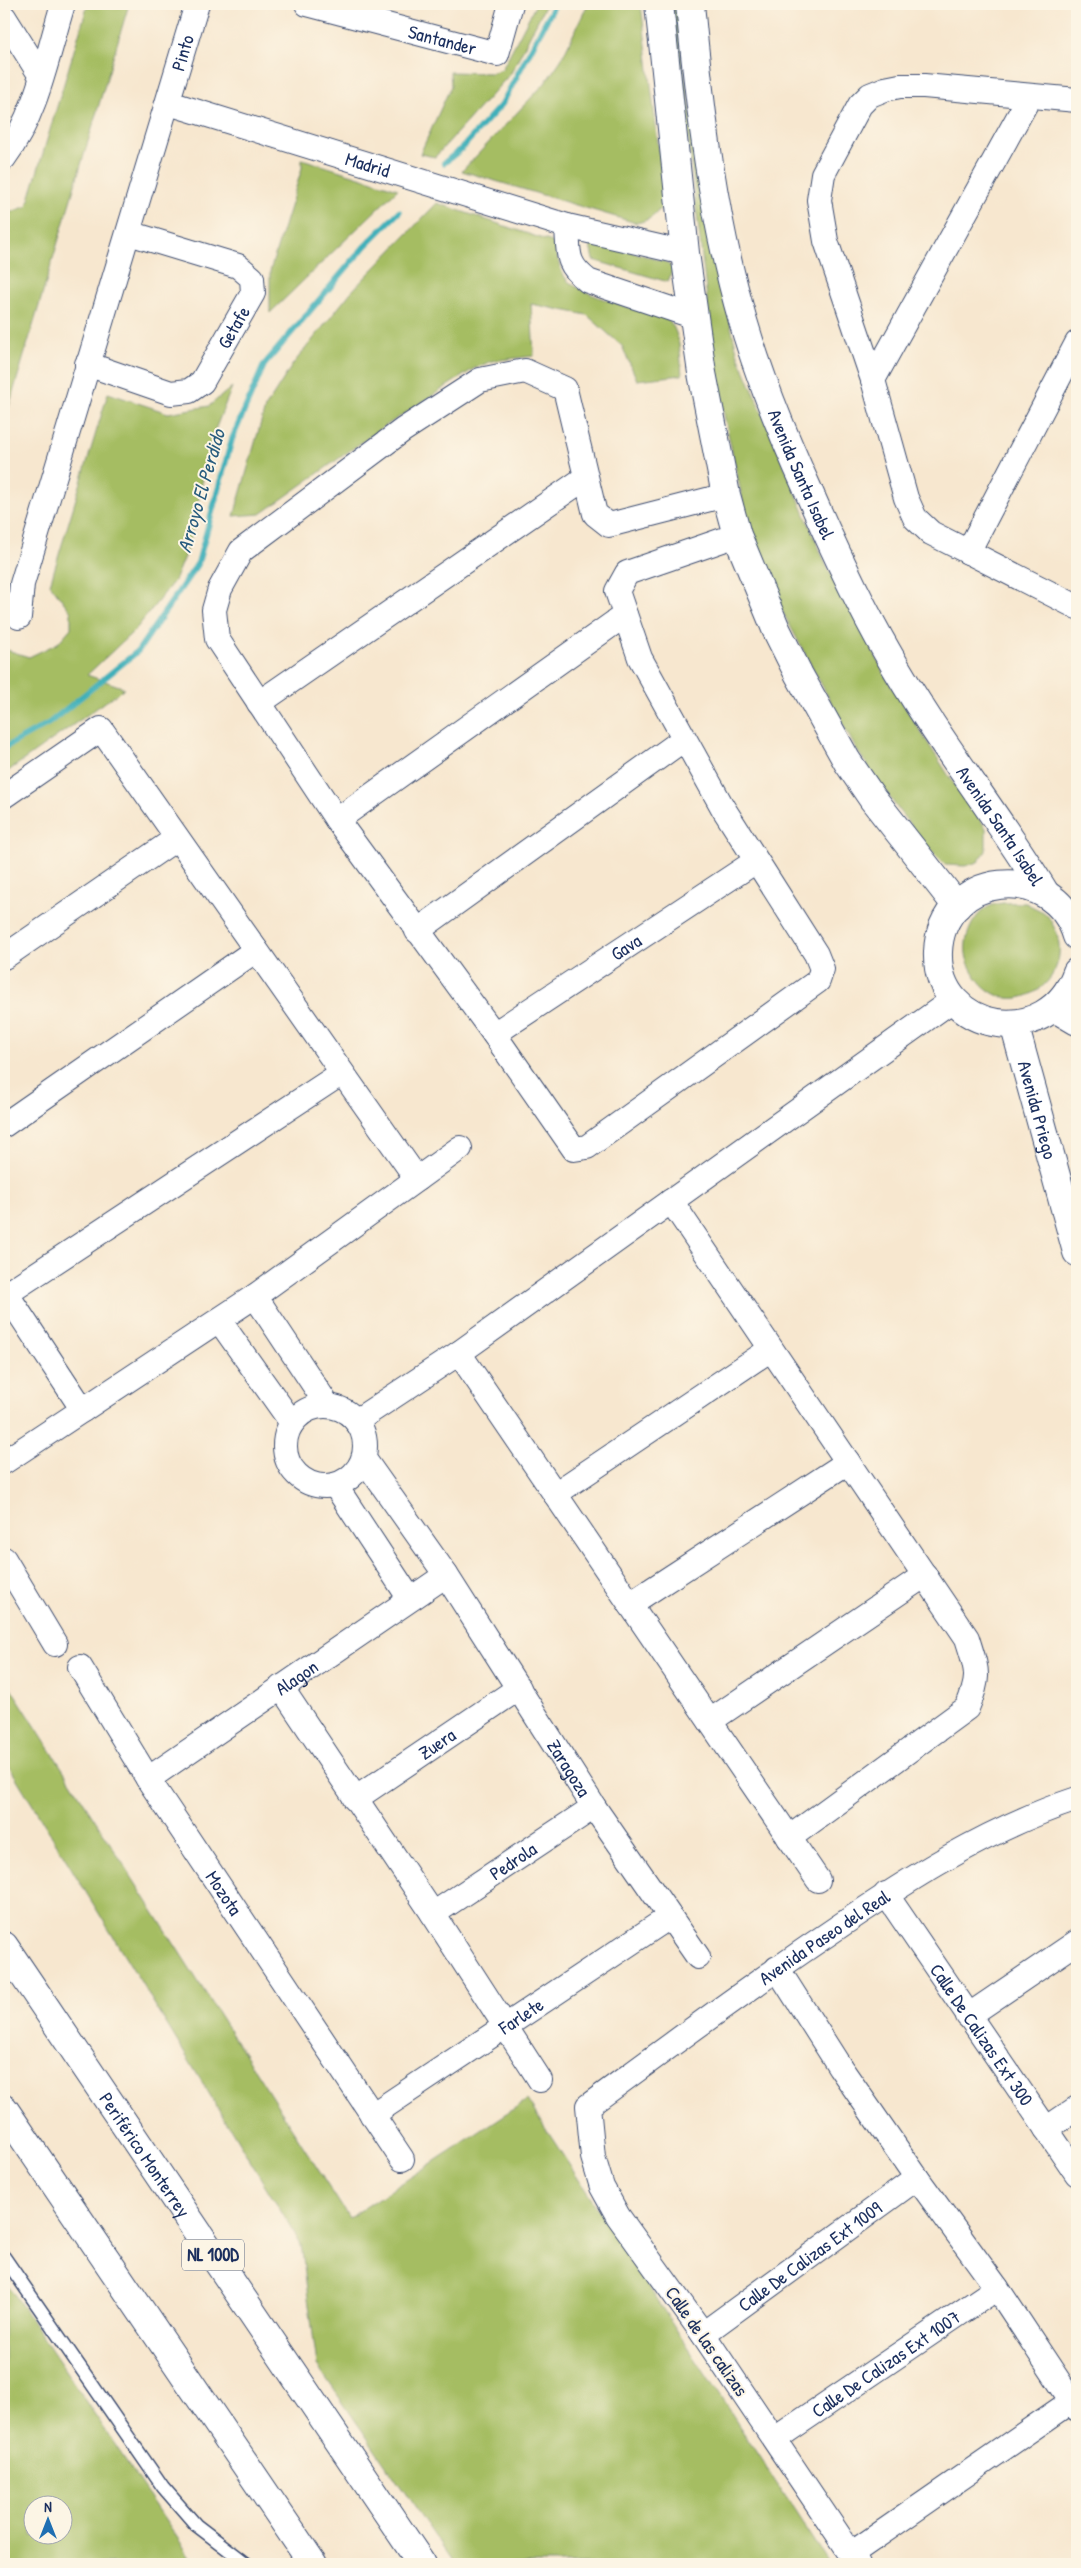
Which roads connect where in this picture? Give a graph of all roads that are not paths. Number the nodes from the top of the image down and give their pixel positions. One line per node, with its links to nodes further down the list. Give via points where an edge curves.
1 (62, 4): 8 (street)
2 (197, 4): 11 (street, Pinto)
3 (307, 4): 4 (street, Santander, via 496,54)
4 (511, 4)
5 (659, 4): 15 (main road)
6 (690, 4): 33 (main road, Avenida Santa Isabel, via 714,189 742,320 765,390 820,518 886,651 920,708 1021,853)
7 (4, 17): 8 (street)
8 (41, 76): 12 (street, via 32,109)
9 (1030, 96): 10 (street); 19 (street); 19 (street, via 900,86 870,95 860,105 823,174 819,200 826,241)
10 (1077, 100)
11 (169, 103): 13 (street, Madrid); 14 (street, Pinto)
12 (4, 158)
13 (567, 226): 15 (street, Madrid); 16 (street, via 569,256 574,270 588,281)
14 (129, 233): 18 (street, Pinto); 18 (street, Getafe, via 238,266 252,278 253,294 202,382 189,391 171,393)
15 (685, 253): 16 (main road)
16 (695, 317): 21 (main road, via 710,422)
17 (1077, 343): 23 (street)
18 (87, 364): 26 (street, Pinto, via 22,584)
19 (873, 380): 23 (street, via 906,498 915,518 931,533)
20 (585, 478): 21 (street, via 595,514 609,525); 27 (street); 27 (street, via 565,389 525,371 480,380 403,430 241,551 220,589 214,610 217,639)
21 (726, 496): 22 (main road)
22 (737, 535): 25 (street, via 627,572 617,591); 34 (main road, via 780,637 847,761)
23 (968, 552): 24 (street)
24 (1077, 607)
25 (625, 615): 28 (street, via 640,658); 30 (street)
26 (19, 617)
27 (259, 703): 30 (street)
28 (684, 739): 32 (street); 35 (street)
29 (4, 796): 31 (street, via 101,729)
30 (337, 820): 35 (street)
31 (178, 838): 37 (street); 38 (street)
32 (756, 861): 43 (street, Gava); 43 (street, via 816,954 822,968 818,981 587,1147 574,1149)
33 (1045, 893): 34 (main road, via 1024,885 1001,884 984,888); 36 (main road, via 1067,913)
34 (957, 906): 40 (main road, via 944,927 938,952 939,968)
35 (417, 931): 43 (street)
36 (1077, 936)
37 (256, 950): 44 (street); 45 (street)
38 (4, 957)
39 (1077, 972): 41 (main road, via 1065,997)
40 (954, 998): 42 (main road, via 981,1019 997,1024); 48 (street)
41 (1066, 1014): 42 (main road)
42 (1014, 1024): 49 (main road, Avenida Priego)
43 (494, 1034)
44 (342, 1074): 47 (street); 50 (street)
45 (4, 1125)
46 (460, 1148): 47 (street)
47 (417, 1179): 51 (street)
48 (671, 1201): 53 (street); 54 (street)
49 (1077, 1252)
50 (5, 1292): 56 (street)
51 (256, 1296): 52 (street); 55 (street)
52 (219, 1320): 56 (street); 58 (street)
53 (771, 1348): 61 (street); 63 (street)
54 (459, 1353): 57 (street); 63 (street)
55 (328, 1406): 57 (street, via 342,1409); 58 (street, via 314,1407 301,1413)
56 (83, 1410): 60 (street)
57 (356, 1421): 59 (street, via 365,1438)
58 (292, 1423): 62 (street, via 284,1450 292,1469 308,1482 321,1486)
59 (364, 1459): 62 (street, via 348,1480); 65 (street, Zaragoza)
60 (4, 1462)
61 (848, 1462): 66 (street); 68 (street)
62 (335, 1485): 67 (street)
63 (555, 1494): 68 (street)
64 (4, 1559): 69 (street)
65 (446, 1575): 67 (street, Alagon); 72 (street, Zaragoza)
66 (925, 1576): 73 (street); 78 (street, via 968,1638 978,1684 967,1708)
67 (410, 1599): 71 (street, Alagon)
68 (630, 1604): 73 (street)
69 (55, 1644)
70 (80, 1667): 74 (street, Mozota)
71 (281, 1687): 74 (street, Alagon); 75 (street)
72 (518, 1688): 75 (street, Zuera); 77 (street, Zaragoza)
73 (710, 1721): 78 (street)
74 (148, 1779): 93 (street, Mozota)
75 (355, 1799): 81 (street)
76 (1077, 1799): 80 (street, Avenida Paseo del Real, via 995,1831)
77 (594, 1807): 81 (street, Pedrola); 82 (street, Zaragoza)
78 (789, 1838): 79 (street)
79 (818, 1880)
80 (886, 1894): 86 (street, Avenida Paseo del Real); 87 (street, Calle De Calizas Ext 300)
81 (433, 1914): 88 (street)
82 (668, 1918): 85 (street, Zaragoza); 88 (street, Farlete)
83 (1077, 1942): 87 (street)
84 (4, 1946): 106 (main road, Periférico Monterrey / NL 100D)
85 (698, 1957)
86 (777, 1968): 90 (street, Avenida Paseo del Real); 97 (street)
87 (968, 2016): 94 (street, Calle De Calizas Ext 300)
88 (504, 2028): 89 (street); 93 (street, Farlete)
89 (540, 2080)
90 (588, 2106): 100 (street, Calle de las calizas, via 593,2157 602,2187 618,2216)
91 (1077, 2108): 94 (street)
92 (4, 2109): 105 (main road)
93 (372, 2115): 95 (street, Mozota)
94 (1046, 2129): 96 (street, Calle De Calizas Ext 300)
95 (402, 2159)
96 (1077, 2174)
97 (917, 2178): 99 (street); 100 (street, Calle De Calizas Ext 1009)
98 (4, 2257): 104 (lane, via 163,2487 196,2525)
99 (997, 2288): 101 (street); 102 (street, Calle De Calizas Ext 1007)
100 (703, 2334): 102 (street, Calle de las calizas)
101 (1074, 2405): 103 (street)
102 (775, 2440): 103 (street, Calle de las calizas)
103 (854, 2559)
104 (247, 2564)
105 (313, 2564)
106 (422, 2564)

